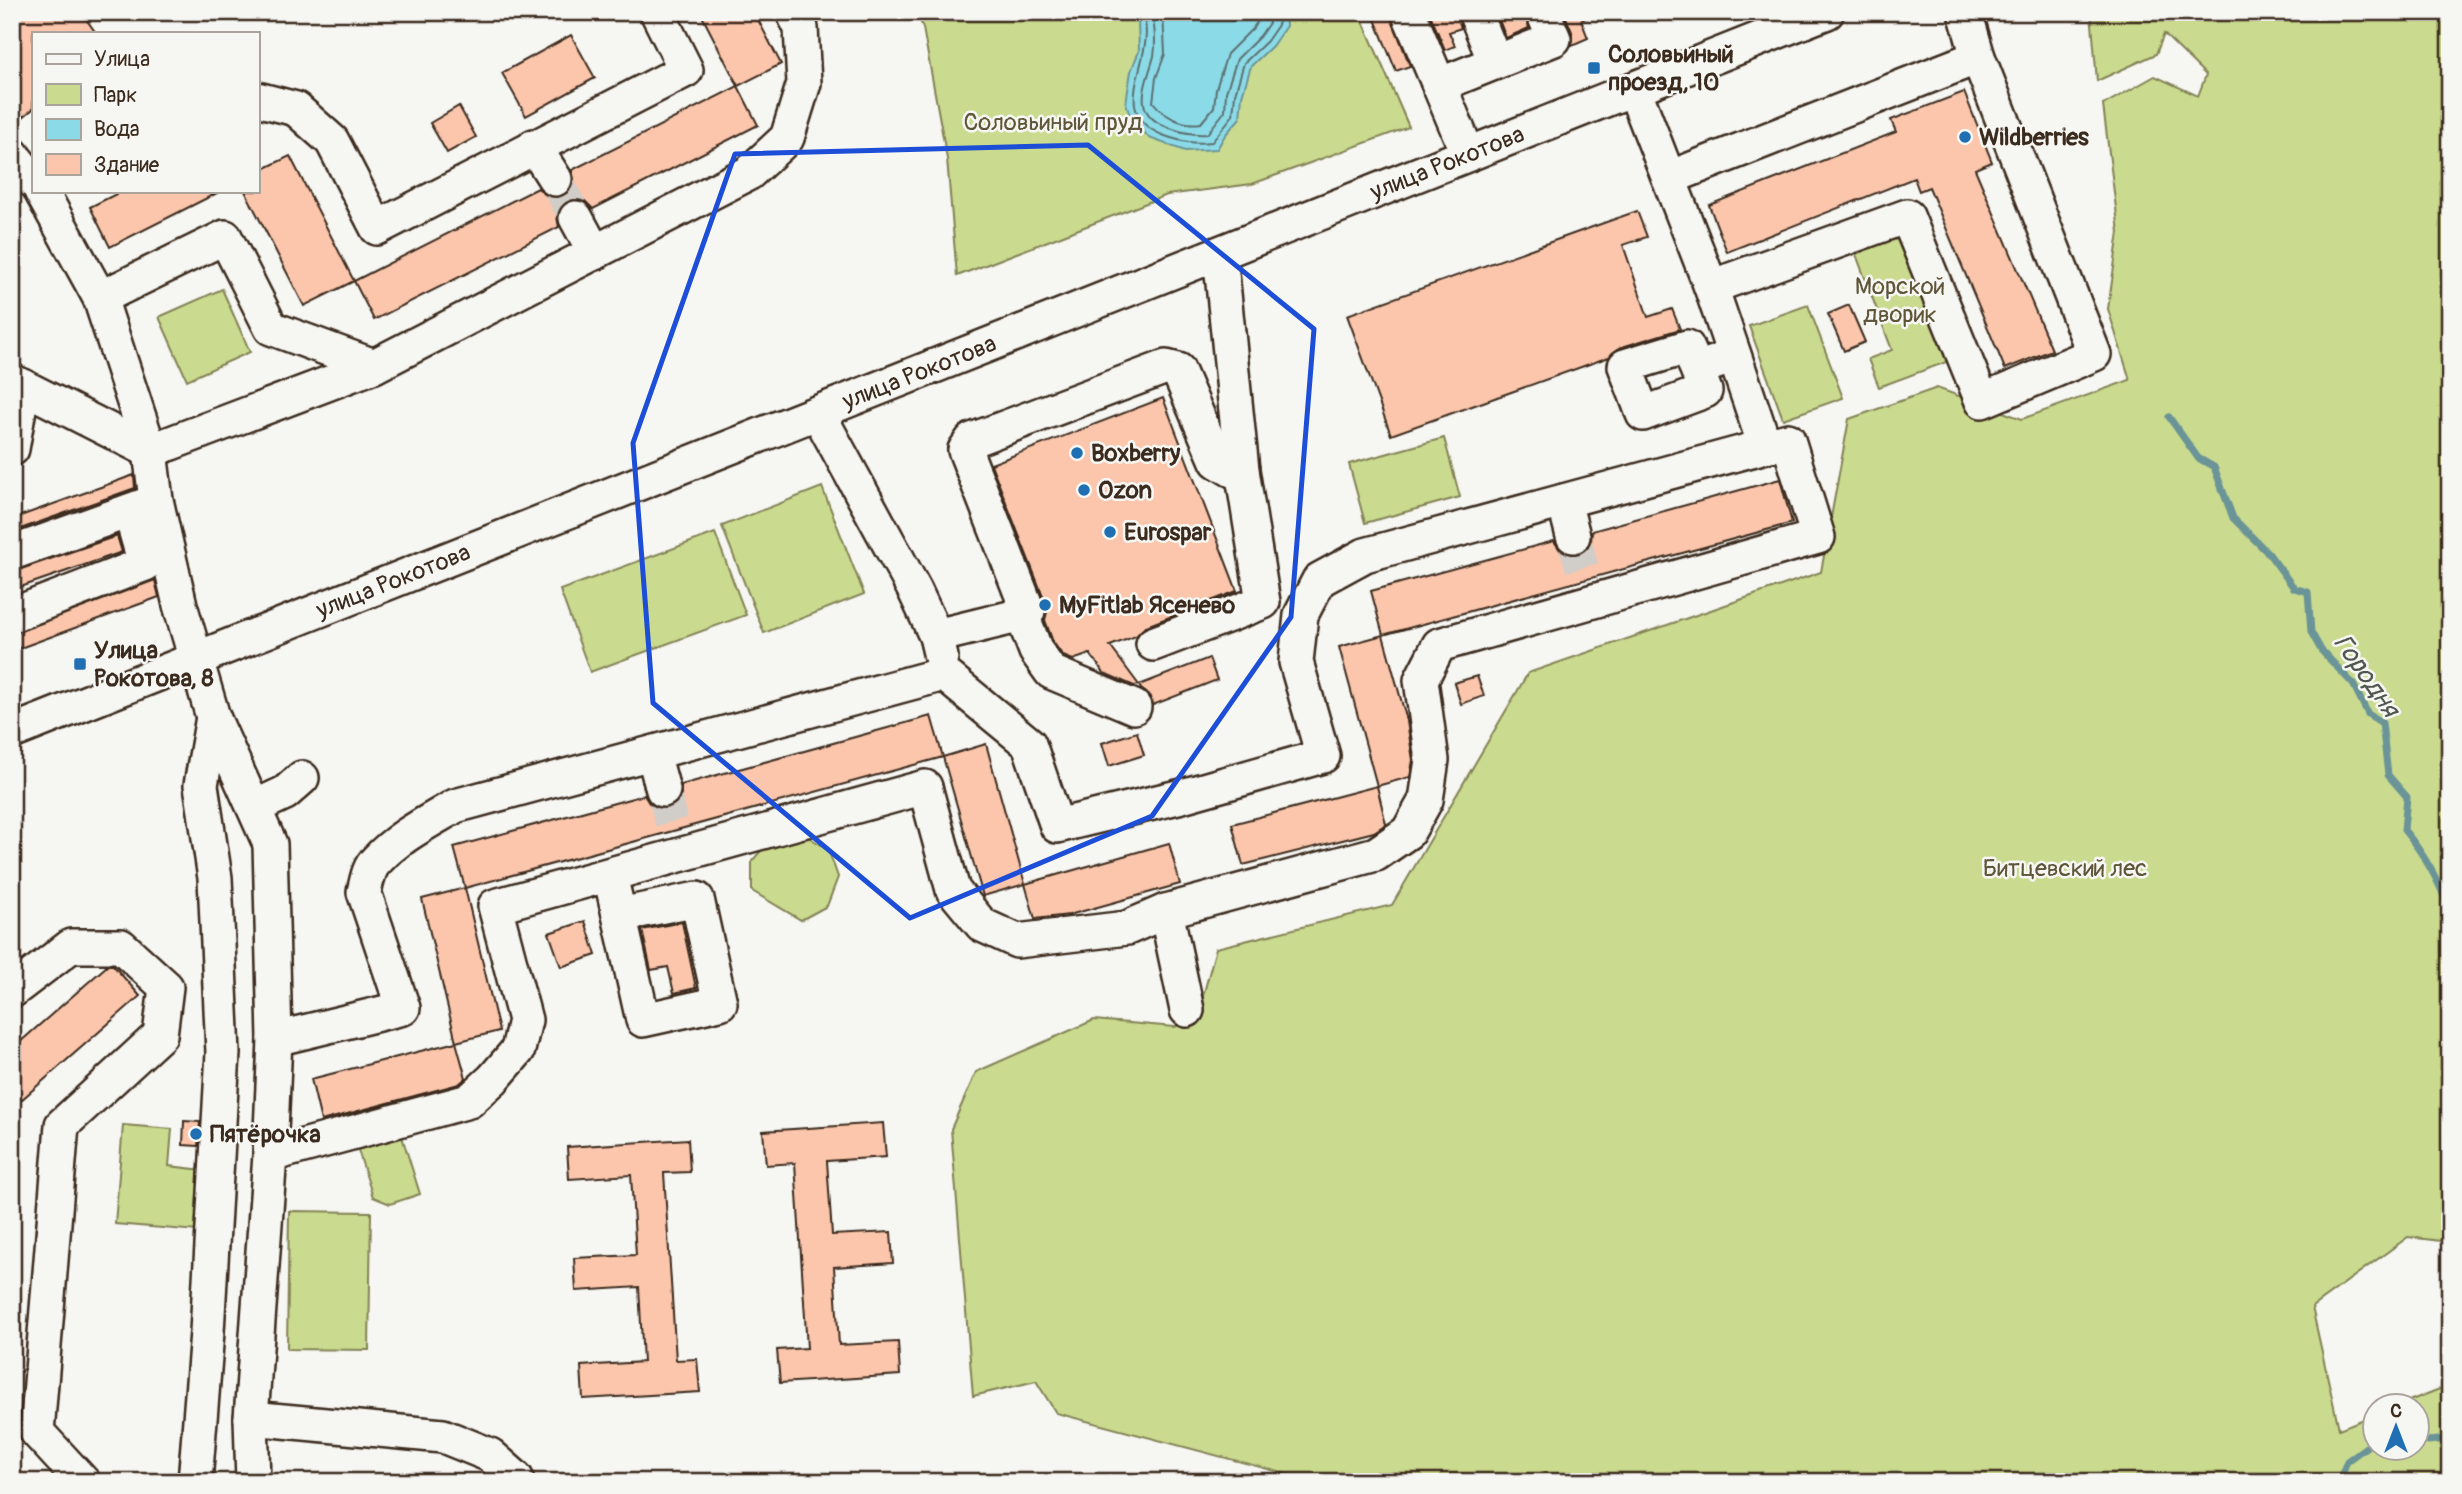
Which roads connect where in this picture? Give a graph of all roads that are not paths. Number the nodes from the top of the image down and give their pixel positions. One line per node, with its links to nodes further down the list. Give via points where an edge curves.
1 (657, 12): 13 (street, via 686,70)
2 (793, 12): 21 (street, via 801,28 804,83 787,138 749,173)
3 (1408, 12): 10 (street)
4 (1475, 12): 9 (street)
5 (1543, 12): 9 (street, via 1554,39)
6 (1827, 12): 11 (street, улица Рокотова)
7 (1965, 12): 8 (street)
8 (1978, 57): 17 (street); 23 (street, via 2094,354 1982,401 1908,216)
9 (1495, 62): 10 (street)
10 (1439, 85): 15 (street)
11 (1634, 89): 15 (street, улица Рокотова); 17 (street)
12 (259, 100): 13 (street, via 296,109 332,141 377,228)
13 (534, 146): 16 (street)
14 (12, 154): 18 (street)
15 (1468, 154): 22 (street, улица Рокотова)
16 (555, 178)
17 (1669, 178): 23 (street)
18 (32, 180)
19 (42, 192): 24 (street)
20 (576, 218): 21 (street)
21 (595, 253): 26 (street)
22 (1220, 254): 29 (street, улица Рокотова); 33 (street)
23 (1711, 287): 25 (street)
24 (100, 298): 26 (street, via 225,237 271,328); 32 (street)
25 (1734, 356): 27 (street); 30 (street)
26 (374, 366): 32 (street)
27 (1697, 369)
28 (18, 384): 31 (street); 32 (street)
29 (818, 413): 40 (street); 42 (street, улица Рокотова)
30 (1765, 446): 34 (street); 54 (street, via 1788,440 1818,537 1589,591 1439,645 1421,680 1432,760 1426,800 1408,832 1376,853)
31 (12, 449)
32 (150, 452): 35 (street)
33 (1242, 470): 39 (street, via 1217,461 1178,370 1166,367 972,440 965,450 1028,611); 41 (street, via 1263,602)
34 (1564, 501): 36 (street); 43 (street, via 1365,555 1319,580 1301,615 1296,662 1323,756 1182,796 1056,826 1029,744)
35 (143, 505): 37 (street); 38 (street, via 145,564); 42 (street)
36 (1573, 536)
37 (12, 553)
38 (12, 615)
39 (1022, 615): 40 (street); 44 (street, via 1036,651 1051,672)
40 (936, 636): 43 (street)
41 (1153, 645)
42 (196, 659): 45 (street); 46 (street, улица Рокотова)
43 (944, 674): 47 (street)
44 (1134, 707)
45 (213, 717): 50 (street); 62 (street, via 201,785 215,878 223,1053)
46 (12, 732)
47 (653, 753): 49 (street); 58 (street, via 455,806 410,832 375,862 364,892 403,1008)
48 (302, 778): 50 (street, via 285,793)
49 (663, 790)
50 (255, 807): 58 (street, via 270,844)
51 (676, 848): 52 (street); 53 (street); 54 (street, via 925,787 953,890 982,925 1017,941 1127,928)
52 (610, 875): 55 (street); 59 (street, via 495,905 524,1020 518,1050 469,1101)
53 (684, 902): 55 (street); 55 (street, via 697,899 720,1003 643,1020)
54 (1166, 911): 57 (street)
55 (620, 915)
56 (12, 991): 61 (street, via 71,946 121,946 166,987 159,1035 62,1125 37,1432)
57 (1187, 1010)
58 (275, 1039): 59 (street)
59 (270, 1155): 60 (street)
60 (251, 1419): 63 (street); 64 (street, via 443,1436 490,1455)
61 (83, 1482)
62 (195, 1482)
63 (253, 1482)
64 (517, 1482)

